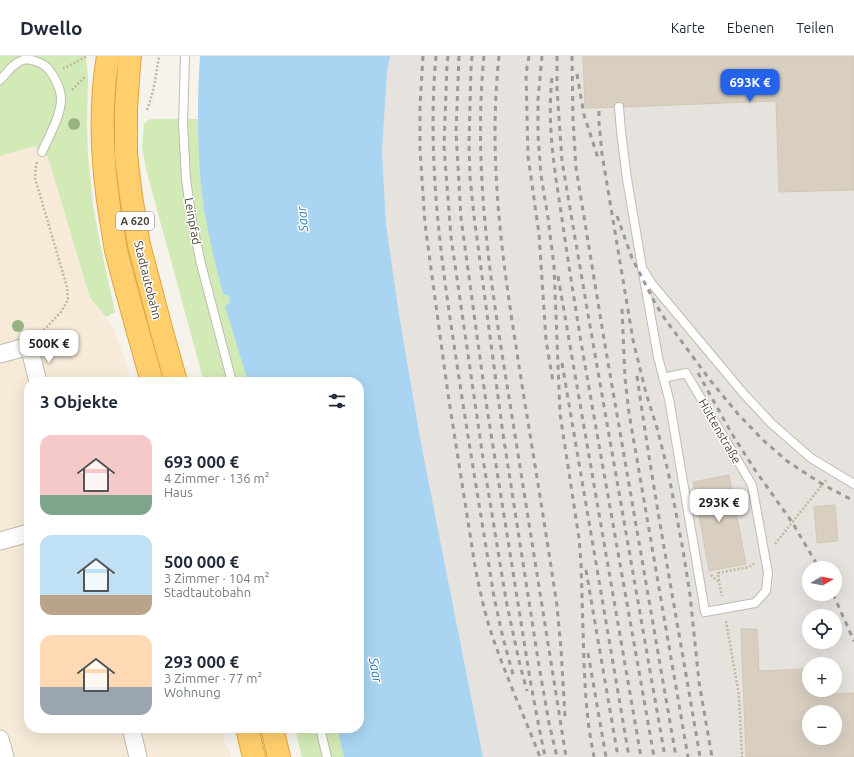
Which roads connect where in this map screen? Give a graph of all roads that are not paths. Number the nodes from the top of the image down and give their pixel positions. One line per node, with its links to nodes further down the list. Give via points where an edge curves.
1 (108, 56): 10 (highway, Stadtautobahn / A 620, via 103,109 108,199 116,248)
2 (130, 56): 11 (highway, Stadtautobahn / A 620, via 126,155 131,196 139,244)
3 (185, 56): 12 (lane, Leinpfad, via 183,124 186,179 192,222)
4 (0, 80): 6 (lane, via 24,59 44,65 52,74 61,97 59,112)
5 (619, 107): 7 (lane, Hüttenstraße, via 627,179)
6 (42, 152)
7 (642, 268): 13 (lane, Hüttenstraße); 14 (lane, via 652,284 766,418 812,458)
8 (0, 354): 9 (street, via 29,346)
9 (37, 377)
10 (151, 377)
11 (175, 377)
12 (231, 377)
13 (663, 378): 13 (lane, Hüttenstraße, via 705,612 755,602 766,591 768,573 752,484 686,374)
14 (854, 484)
15 (24, 534): 16 (street)
16 (0, 541)
17 (132, 733): 23 (street)
18 (248, 733): 24 (highway)
19 (273, 733): 25 (highway)
20 (321, 733): 26 (lane)
21 (0, 739): 22 (street)
22 (5, 757)
23 (138, 757)
24 (254, 757)
25 (279, 757)
26 (327, 757)

